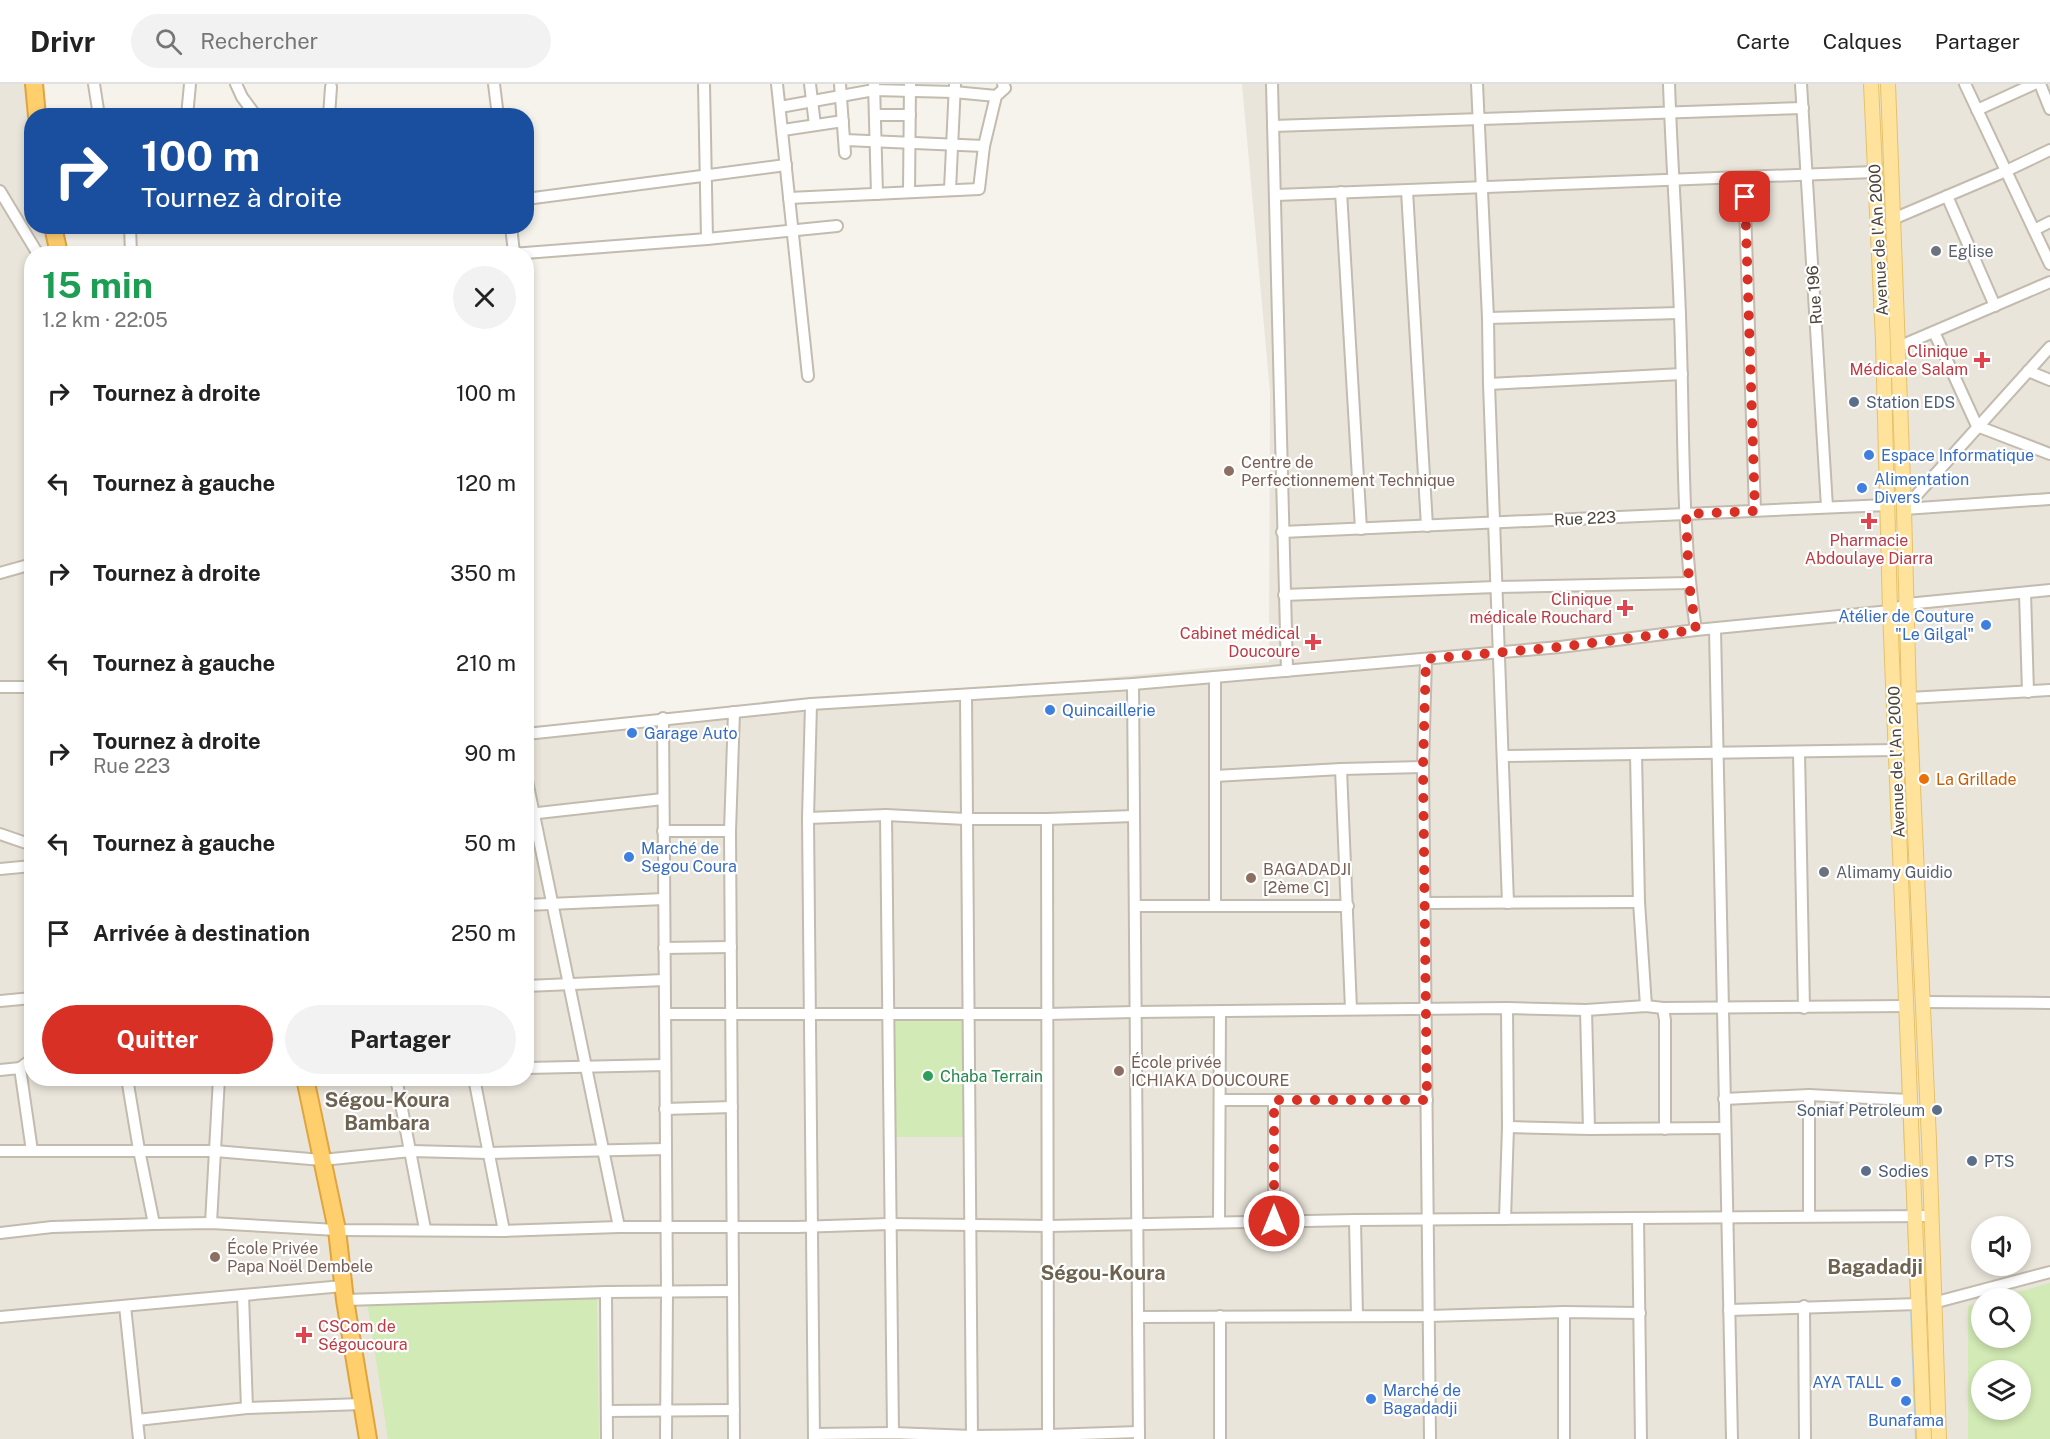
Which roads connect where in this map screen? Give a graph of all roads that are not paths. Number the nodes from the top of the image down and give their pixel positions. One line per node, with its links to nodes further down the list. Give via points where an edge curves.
1 (34, 84): 28 (highway)
2 (94, 84): 29 (street)
3 (190, 84): 30 (street)
4 (236, 84): 31 (street)
5 (494, 84): 33 (street)
6 (704, 84): 55 (street)
7 (777, 84): 27 (street)
8 (810, 84): 26 (street)
9 (840, 84): 24 (street)
10 (1003, 84): 25 (street, via 1005,88)
11 (1272, 84): 43 (street)
12 (1477, 84): 40 (street)
13 (1669, 84): 37 (street)
14 (1802, 84): 34 (street, Rue 196)
15 (1871, 84): 54 (main road, Avenue de l'An 2000)
16 (1965, 84): 36 (street)
17 (2034, 84): 36 (street)
18 (2040, 84): 35 (street)
19 (333, 85): 32 (street)
20 (1889, 85): 70 (main road, Avenue de l'An 2000)
21 (874, 87): 22 (street); 24 (street); 38 (street)
22 (910, 87): 23 (street); 39 (street)
23 (954, 88): 25 (street); 48 (street)
24 (841, 96): 26 (street); 41 (street)
25 (996, 96): 49 (street)
26 (812, 101): 27 (street); 42 (street)
27 (780, 107): 44 (street)
28 (36, 108)
29 (98, 108)
30 (188, 108)
31 (250, 108)
32 (330, 108)
33 (497, 108)
34 (1803, 108): 37 (street); 56 (street, Rue 196)
35 (2050, 109)
36 (1977, 110): 53 (street)
37 (1670, 113): 40 (street); 58 (street)
38 (874, 115): 39 (street); 46 (street)
39 (910, 115): 47 (street)
40 (1478, 119): 43 (street); 59 (street)
41 (843, 121): 42 (street); 45 (street)
42 (815, 125): 44 (street)
43 (1273, 126): 66 (street)
44 (783, 130): 52 (street)
45 (845, 140): 46 (street); 51 (street)
46 (875, 141): 47 (street); 65 (street)
47 (909, 142): 48 (street); 63 (street)
48 (952, 144): 49 (street); 60 (street)
49 (984, 146): 60 (street, via 979,189)
50 (2050, 150): 53 (street)
51 (845, 153)
52 (786, 165): 55 (street); 69 (street)
53 (2006, 171): 67 (street); 74 (street)
54 (1874, 172): 56 (street); 94 (main road, Avenue de l'An 2000)
55 (705, 175): 68 (street); 76 (street)
56 (1806, 175): 57 (street); 95 (street, Rue 196)
57 (1744, 177): 58 (street); 97 (street)
58 (1672, 180): 59 (street); 81 (street)
59 (1480, 187): 62 (street); 82 (street)
60 (950, 190): 63 (street)
61 (0, 191): 75 (street)
62 (1407, 191): 64 (street); 100 (street)
63 (909, 192): 65 (street)
64 (1341, 192): 66 (street); 101 (street)
65 (877, 194): 69 (street)
66 (1276, 195): 102 (street)
67 (1947, 196): 70 (street); 80 (street)
68 (534, 198)
69 (789, 198): 73 (street)
70 (1893, 219): 84 (main road, Avenue de l'An 2000)
71 (2050, 222): 74 (street)
72 (837, 226): 73 (street)
73 (793, 230): 76 (street); 88 (street)
74 (2034, 230): 78 (street)
75 (24, 231)
76 (707, 239): 77 (street)
77 (534, 251)
78 (2050, 264)
79 (2050, 282): 80 (street)
80 (1995, 306): 83 (street)
81 (1680, 313): 82 (street); 87 (street)
82 (1488, 318): 90 (street)
83 (1934, 332): 84 (street); 91 (street)
84 (1898, 347): 96 (main road, Avenue de l'An 2000)
85 (2050, 347): 86 (street)
86 (2028, 371): 89 (street); 91 (street)
87 (1682, 374): 90 (street); 98 (street)
88 (808, 376)
89 (2050, 380)
90 (1488, 384): 99 (street)
91 (1977, 426): 92 (street); 96 (street)
92 (2050, 454)
93 (2050, 499): 96 (street)
94 (1887, 505): 95 (street, Rue 223); 111 (main road, Avenue de l'An 2000)
95 (1827, 507): 97 (street, Rue 223)
96 (1904, 509): 110 (main road, Avenue de l'An 2000)
97 (1755, 511): 98 (street, Rue 223)
98 (1686, 514): 99 (street, Rue 223); 105 (street)
99 (1494, 523): 100 (street, Rue 223); 106 (street)
100 (1427, 526): 101 (street, Rue 223)
101 (1361, 529): 102 (street, Rue 223)
102 (1282, 532): 109 (street)
103 (24, 566): 104 (street)
104 (0, 573)
105 (1689, 583): 106 (street); 113 (street)
106 (1496, 587): 109 (street); 114 (street)
107 (2050, 590): 108 (street)
108 (2025, 593): 110 (street); 122 (street)
109 (1284, 595): 116 (street)
110 (1907, 604): 111 (street); 124 (main road, Avenue de l'An 2000)
111 (1890, 611): 112 (street); 129 (main road, Avenue de l'An 2000)
112 (1715, 629): 113 (street); 131 (street)
113 (1696, 630): 114 (street)
114 (1499, 652): 115 (street); 133 (street)
115 (1426, 659): 116 (street); 134 (street)
116 (1287, 670): 117 (street)
117 (1215, 677): 118 (street); 136 (street)
118 (1133, 684): 123 (street); 140 (street)
119 (0, 687): 120 (street)
120 (24, 687)
121 (2050, 690): 122 (street)
122 (2028, 692): 124 (street)
123 (966, 694): 125 (street); 142 (street)
124 (1909, 698): 167 (main road, Avenue de l'An 2000)
125 (811, 704): 126 (street); 141 (street)
126 (734, 712): 127 (street); 146 (street)
127 (663, 718): 128 (street); 137 (street)
128 (534, 733)
129 (1896, 750): 130 (street); 170 (main road, Avenue de l'An 2000)
130 (1799, 752): 131 (street); 174 (street)
131 (1717, 753): 132 (street); 171 (street)
132 (1636, 754): 133 (street); 152 (street)
133 (1503, 756): 154 (street)
134 (1423, 767): 135 (street); 153 (street)
135 (1341, 769): 136 (street); 159 (street)
136 (1215, 776): 157 (street)
137 (663, 799): 138 (street); 145 (street)
138 (534, 813)
139 (886, 815): 141 (street); 142 (street); 185 (street)
140 (1134, 816): 143 (street); 158 (street)
141 (808, 818): 182 (street)
142 (966, 819): 143 (street); 183 (street)
143 (1047, 819): 184 (street)
144 (534, 830): 155 (street)
145 (663, 831): 146 (street); 151 (street)
146 (730, 831): 160 (street)
147 (0, 834): 148 (street)
148 (24, 842)
149 (24, 867): 150 (street)
150 (0, 869)
151 (664, 899): 155 (street); 161 (street)
152 (1639, 902): 154 (street); 169 (street)
153 (1425, 903): 154 (street); 176 (street)
154 (1508, 903)
155 (552, 904): 156 (street); 163 (street)
156 (534, 905)
157 (1215, 905): 158 (street); 159 (street)
158 (1135, 906): 178 (street)
159 (1348, 906): 175 (street)
160 (731, 947): 161 (street); 181 (street)
161 (664, 948): 162 (street)
162 (664, 980): 163 (street); 180 (street)
163 (569, 984): 164 (street); 188 (street)
164 (534, 986)
165 (24, 998): 166 (street)
166 (0, 1000)
167 (1923, 1002): 168 (street); 220 (main road, Avenue de l'An 2000)
168 (2050, 1003)
169 (1646, 1006): 173 (street); 177 (street)
170 (1905, 1006): 174 (street); 202 (main road, Avenue de l'An 2000)
171 (1722, 1007): 173 (street); 174 (street); 198 (street)
172 (1507, 1008): 176 (street); 177 (street); 205 (street)
173 (1663, 1008): 207 (street)
174 (1804, 1008)
175 (1351, 1009): 176 (street); 179 (street)
176 (1426, 1009): 201 (street)
177 (1586, 1010): 208 (street)
178 (1136, 1011): 179 (street); 184 (street); 229 (street)
179 (1220, 1011): 199 (street)
180 (664, 1014): 181 (street); 187 (street)
181 (732, 1014): 182 (street); 203 (street)
182 (810, 1014): 185 (street); 232 (street)
183 (968, 1014): 184 (street); 185 (street); 233 (street)
184 (1047, 1014): 234 (street)
185 (887, 1015): 231 (street)
186 (24, 1065): 189 (street)
187 (665, 1065): 188 (street); 204 (street)
188 (586, 1067): 190 (street); 211 (street)
189 (20, 1068): 191 (street); 213 (street)
190 (534, 1068)
191 (0, 1070)
192 (128, 1086): 210 (street)
193 (219, 1086): 214 (street)
194 (307, 1086): 217 (highway)
195 (398, 1086): 215 (street)
196 (475, 1086): 216 (street)
197 (1809, 1095): 198 (street); 202 (street); 219 (street)
198 (1724, 1099): 206 (street)
199 (1220, 1100): 200 (street); 227 (street)
200 (1274, 1100): 201 (street); 226 (street)
201 (1427, 1100): 225 (street)
202 (1909, 1100): 218 (main road, Avenue de l'An 2000)
203 (732, 1107): 204 (street); 237 (street)
204 (665, 1109): 209 (street)
205 (1508, 1127): 208 (street); 222 (street)
206 (1725, 1128): 207 (street); 223 (street)
207 (1665, 1129): 208 (street)
208 (1589, 1130)
209 (666, 1149): 211 (street); 236 (street)
210 (139, 1150): 213 (street); 214 (street); 230 (street)
211 (603, 1150): 216 (street); 235 (street)
212 (0, 1151): 213 (street)
213 (32, 1151)
214 (215, 1151): 217 (street); 228 (street)
215 (411, 1151): 216 (street); 217 (street); 238 (street)
216 (488, 1153): 240 (street)
217 (322, 1160): 239 (highway)
218 (1914, 1215): 219 (street); 220 (street); 249 (main road, Avenue de l'An 2000)
219 (1809, 1216): 223 (street)
220 (1931, 1216): 248 (main road, Avenue de l'An 2000)
221 (1638, 1218): 222 (street); 223 (street); 254 (street)
222 (1505, 1219): 225 (street)
223 (1727, 1219): 252 (street)
224 (1355, 1220): 225 (street); 226 (street); 256 (street)
225 (1428, 1220): 257 (street)
226 (1274, 1221): 227 (street)
227 (1219, 1222): 229 (street)
228 (212, 1223): 230 (street); 239 (street)
229 (1137, 1223): 234 (street); 259 (street)
230 (154, 1224): 241 (street)
231 (889, 1224): 232 (street); 233 (street); 266 (street)
232 (812, 1226): 237 (street); 269 (street)
233 (970, 1226): 234 (street); 270 (street)
234 (1048, 1226): 267 (street)
235 (619, 1227): 236 (street); 240 (street)
236 (666, 1227): 237 (street); 245 (street)
237 (733, 1227): 243 (street)
238 (425, 1229): 239 (street); 240 (street)
239 (337, 1230): 246 (highway)
240 (504, 1231)
241 (0, 1233)
242 (2050, 1272): 248 (street)
243 (733, 1291): 245 (street); 262 (street)
244 (606, 1292): 245 (street); 246 (street); 263 (street)
245 (667, 1292): 264 (street)
246 (344, 1293): 247 (street); 260 (highway)
247 (243, 1295): 250 (street); 261 (street)
248 (1933, 1303): 283 (main road, Avenue de l'An 2000)
249 (1918, 1304): 251 (street); 282 (main road, Avenue de l'An 2000)
250 (125, 1306): 258 (street); 265 (street)
251 (1804, 1306): 252 (street); 281 (street)
252 (1729, 1310): 280 (street)
253 (1564, 1312): 254 (street); 257 (street); 278 (street)
254 (1640, 1313): 279 (street)
255 (1220, 1316): 256 (street); 259 (street); 276 (street)
256 (1357, 1316): 257 (street)
257 (1429, 1316): 277 (street)
258 (0, 1317)
259 (1138, 1317): 268 (street)
260 (362, 1404): 261 (street); 272 (highway)
261 (248, 1408): 265 (street)
262 (734, 1410): 264 (street); 275 (street)
263 (607, 1411): 264 (street); 273 (street)
264 (666, 1411): 274 (street)
265 (137, 1420): 271 (street)
266 (893, 1433): 269 (street); 270 (street)
267 (1048, 1435): 268 (street); 270 (street)
268 (1139, 1436)
269 (814, 1437)
270 (972, 1437)
271 (139, 1439)
272 (368, 1439)
273 (607, 1439)
274 (666, 1439)
275 (734, 1439)
276 (1220, 1439)
277 (1430, 1439)
278 (1564, 1439)
279 (1641, 1439)
280 (1732, 1439)
281 (1805, 1439)
282 (1923, 1439)
283 (1939, 1439)

